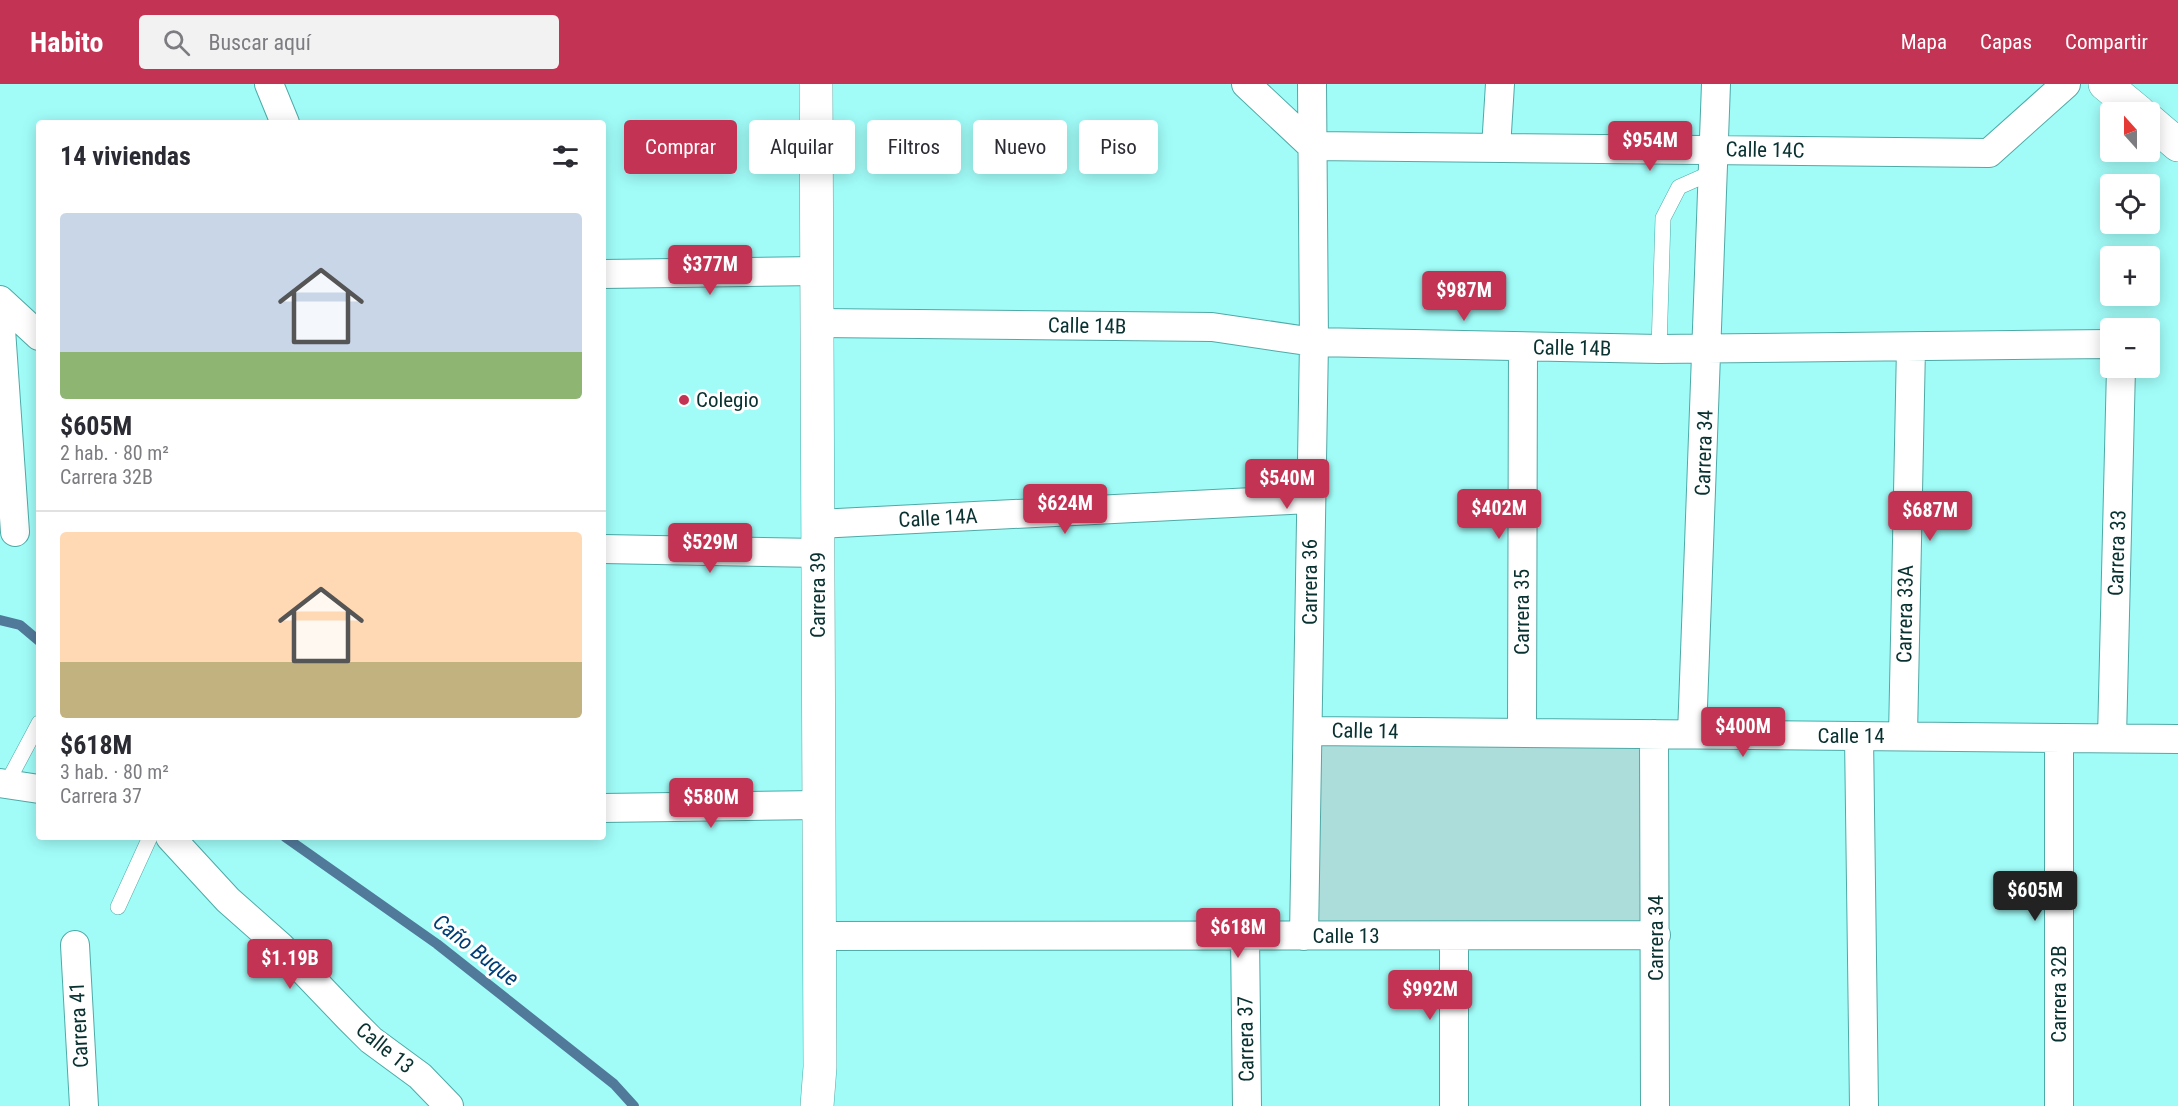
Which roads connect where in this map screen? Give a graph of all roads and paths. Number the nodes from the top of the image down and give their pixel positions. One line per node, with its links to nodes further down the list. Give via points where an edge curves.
1 (269, 84): 10 (street)
2 (816, 84): 16 (street, Carrera 39)
3 (1246, 84): 13 (street)
4 (1312, 84): 13 (street, Carrera 36)
5 (1500, 84): 14 (street)
6 (1716, 84): 15 (street, Carrera 34)
7 (2066, 84): 15 (street, Calle 14C, via 1989,153)
8 (2105, 84): 9 (street)
9 (2127, 102)
10 (284, 120)
11 (2160, 130): 12 (street)
12 (2178, 145)
13 (1312, 146): 14 (street, Calle 14C); 22 (street, Carrera 36)
14 (1496, 148): 15 (street, Calle 14C)
15 (1713, 161): 26 (street, Carrera 34); 27 (lane, via 1679,187 1663,218)
16 (817, 271): 17 (street); 20 (street, Carrera 39)
17 (606, 274)
18 (0, 300): 21 (street)
19 (0, 315): 30 (street)
20 (819, 323): 22 (street, Calle 14B, via 1212,327); 31 (street, Carrera 39)
21 (36, 333)
22 (1314, 342): 24 (street, Calle 14B); 29 (street, Carrera 36)
23 (2100, 344): 25 (street, Calle 14B)
24 (1523, 347): 27 (street, Calle 14B); 35 (street, Carrera 35)
25 (1911, 347): 26 (street, Calle 14B); 39 (street, Carrera 33A)
26 (1708, 348): 27 (street, Calle 14B); 37 (street, Carrera 34)
27 (1659, 349)
28 (2121, 378): 41 (street, Carrera 33)
29 (1310, 499): 31 (street, Calle 14A); 34 (street, Carrera 36)
30 (15, 532)
31 (818, 538): 32 (street, Calle 14A); 45 (street, Carrera 39)
32 (606, 549)
33 (36, 728): 43 (lane)
34 (1308, 731): 35 (street, Calle 14); 53 (street, Carrera 36)
35 (1522, 733): 36 (street, Calle 14)
36 (1654, 734): 37 (street, Calle 14); 50 (street, Carrera 34)
37 (1692, 734): 38 (street, Calle 14)
38 (1858, 736): 39 (street, Calle 14); 62 (street)
39 (1903, 736): 40 (street, Calle 14)
40 (2060, 738): 41 (street, Calle 14); 63 (street, Carrera 32B)
41 (2112, 738): 42 (street, Calle 14)
42 (2178, 739)
43 (3, 783): 44 (street)
44 (36, 788)
45 (819, 805): 46 (street); 51 (street, Carrera 39)
46 (606, 808)
47 (149, 840): 49 (lane)
48 (173, 840): 57 (street, Calle 13, via 228,900 280,946 371,1040 420,1076)
49 (118, 907)
50 (1656, 935): 54 (street, Calle 13); 61 (street, Carrera 34)
51 (819, 936): 52 (street, Calle 13); 58 (street, Carrera 39)
52 (1245, 936): 53 (street, Calle 13); 59 (street, Carrera 37)
53 (1304, 936): 54 (street, Calle 13)
54 (1454, 936): 60 (street)
55 (75, 945): 56 (street, Carrera 41)
56 (84, 1106)
57 (449, 1106)
58 (817, 1106)
59 (1247, 1106)
60 (1454, 1106)
61 (1655, 1106)
62 (1864, 1106)
63 (2059, 1106)

